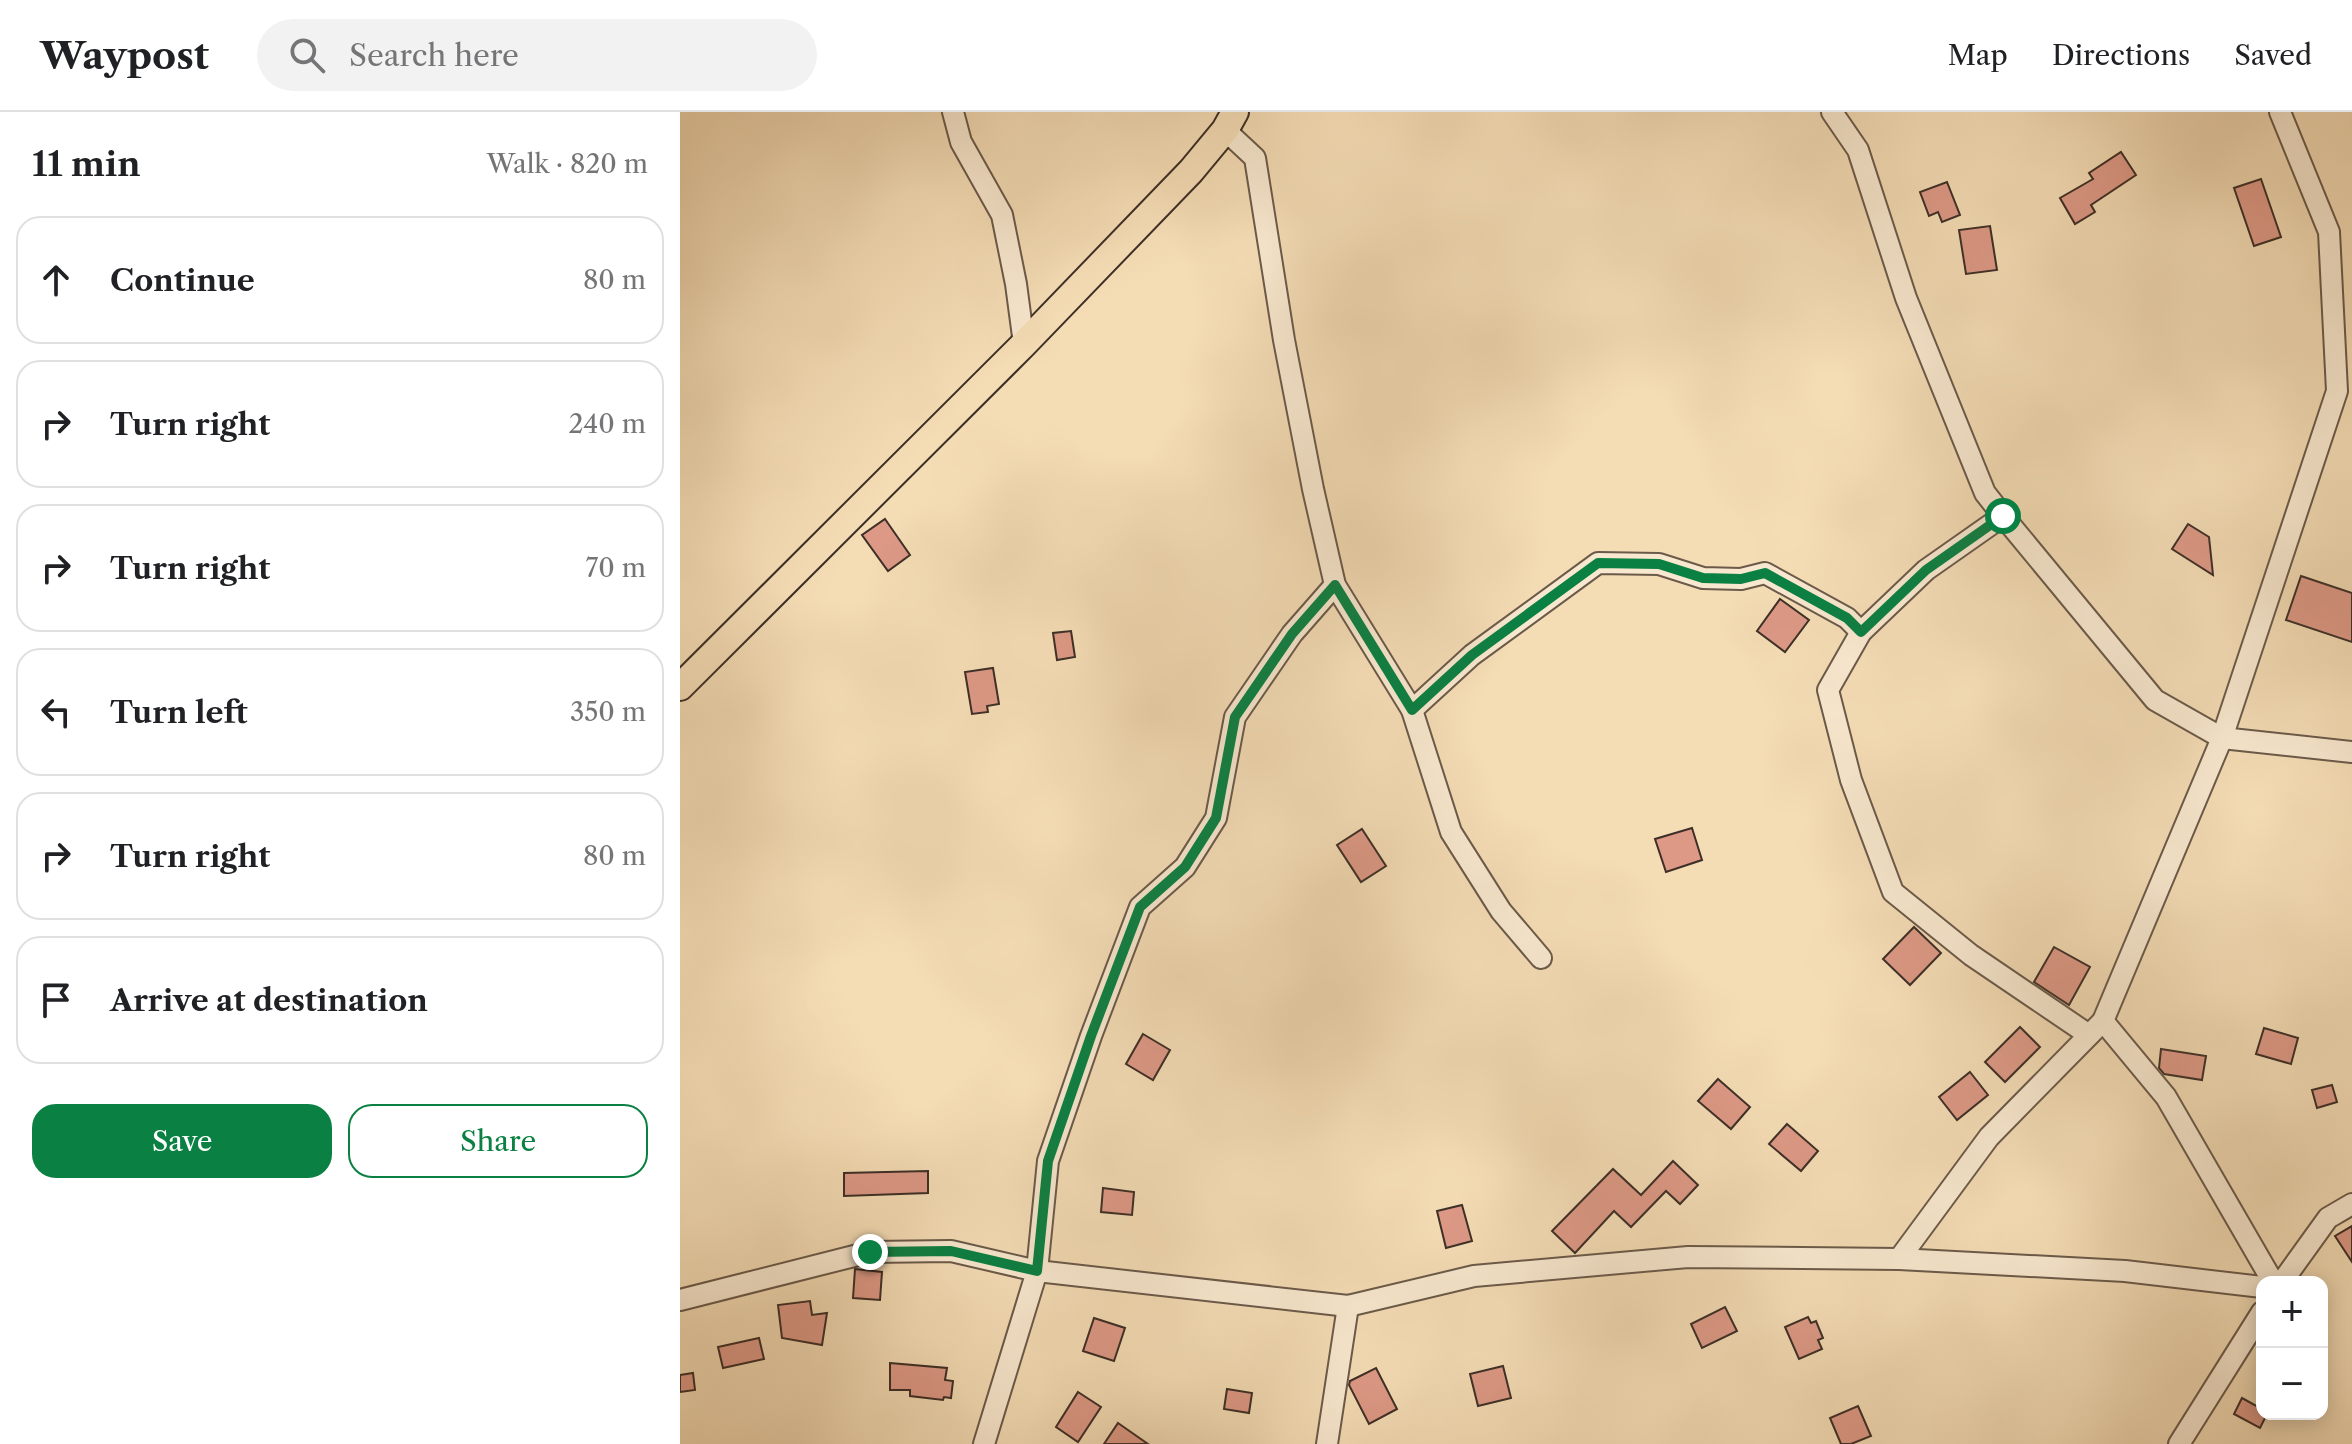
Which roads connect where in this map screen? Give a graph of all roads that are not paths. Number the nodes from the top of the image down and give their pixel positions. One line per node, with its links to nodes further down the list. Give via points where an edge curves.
1 (953, 112): 5 (street, via 961,142 1002,215)
2 (1832, 112): 6 (street, via 1858,150 1906,298 1985,493)
3 (2280, 112): 11 (street, via 2329,232 2337,391)
4 (1230, 121): 5 (main road, via 1191,171); 7 (street, via 1255,158 1287,355)
5 (1024, 344): 9 (main road)
6 (2003, 516): 8 (street, via 1926,570); 11 (street, via 2155,700)
7 (1335, 585): 10 (street); 17 (street, via 1292,634 1235,717 1216,818 1185,867 1140,907 1048,1161)
8 (1861, 632): 10 (street, via 1847,618 1765,573 1741,579 1703,578 1659,564 1598,563 1472,655); 14 (street, via 1828,690 1851,780 1893,892 1971,955)
9 (680, 687)
10 (1412, 710): 13 (street, via 1451,832 1501,911)
11 (2222, 738): 12 (street); 14 (street)
12 (2352, 752)
13 (1541, 958)
14 (2096, 1028): 16 (street, via 1989,1137); 18 (street, via 2166,1097)
15 (2352, 1204): 19 (street, via 2328,1218)
16 (1899, 1259): 20 (street, via 2125,1271); 22 (street, via 1688,1257 1474,1276)
17 (1037, 1271): 21 (street, via 951,1251 870,1252); 22 (street); 24 (street)
18 (2270, 1276)
19 (2286, 1276)
20 (2256, 1286)
21 (680, 1300)
22 (1348, 1306): 25 (street)
23 (2256, 1322): 26 (street)
24 (984, 1444)
25 (1327, 1444)
26 (2179, 1444)

